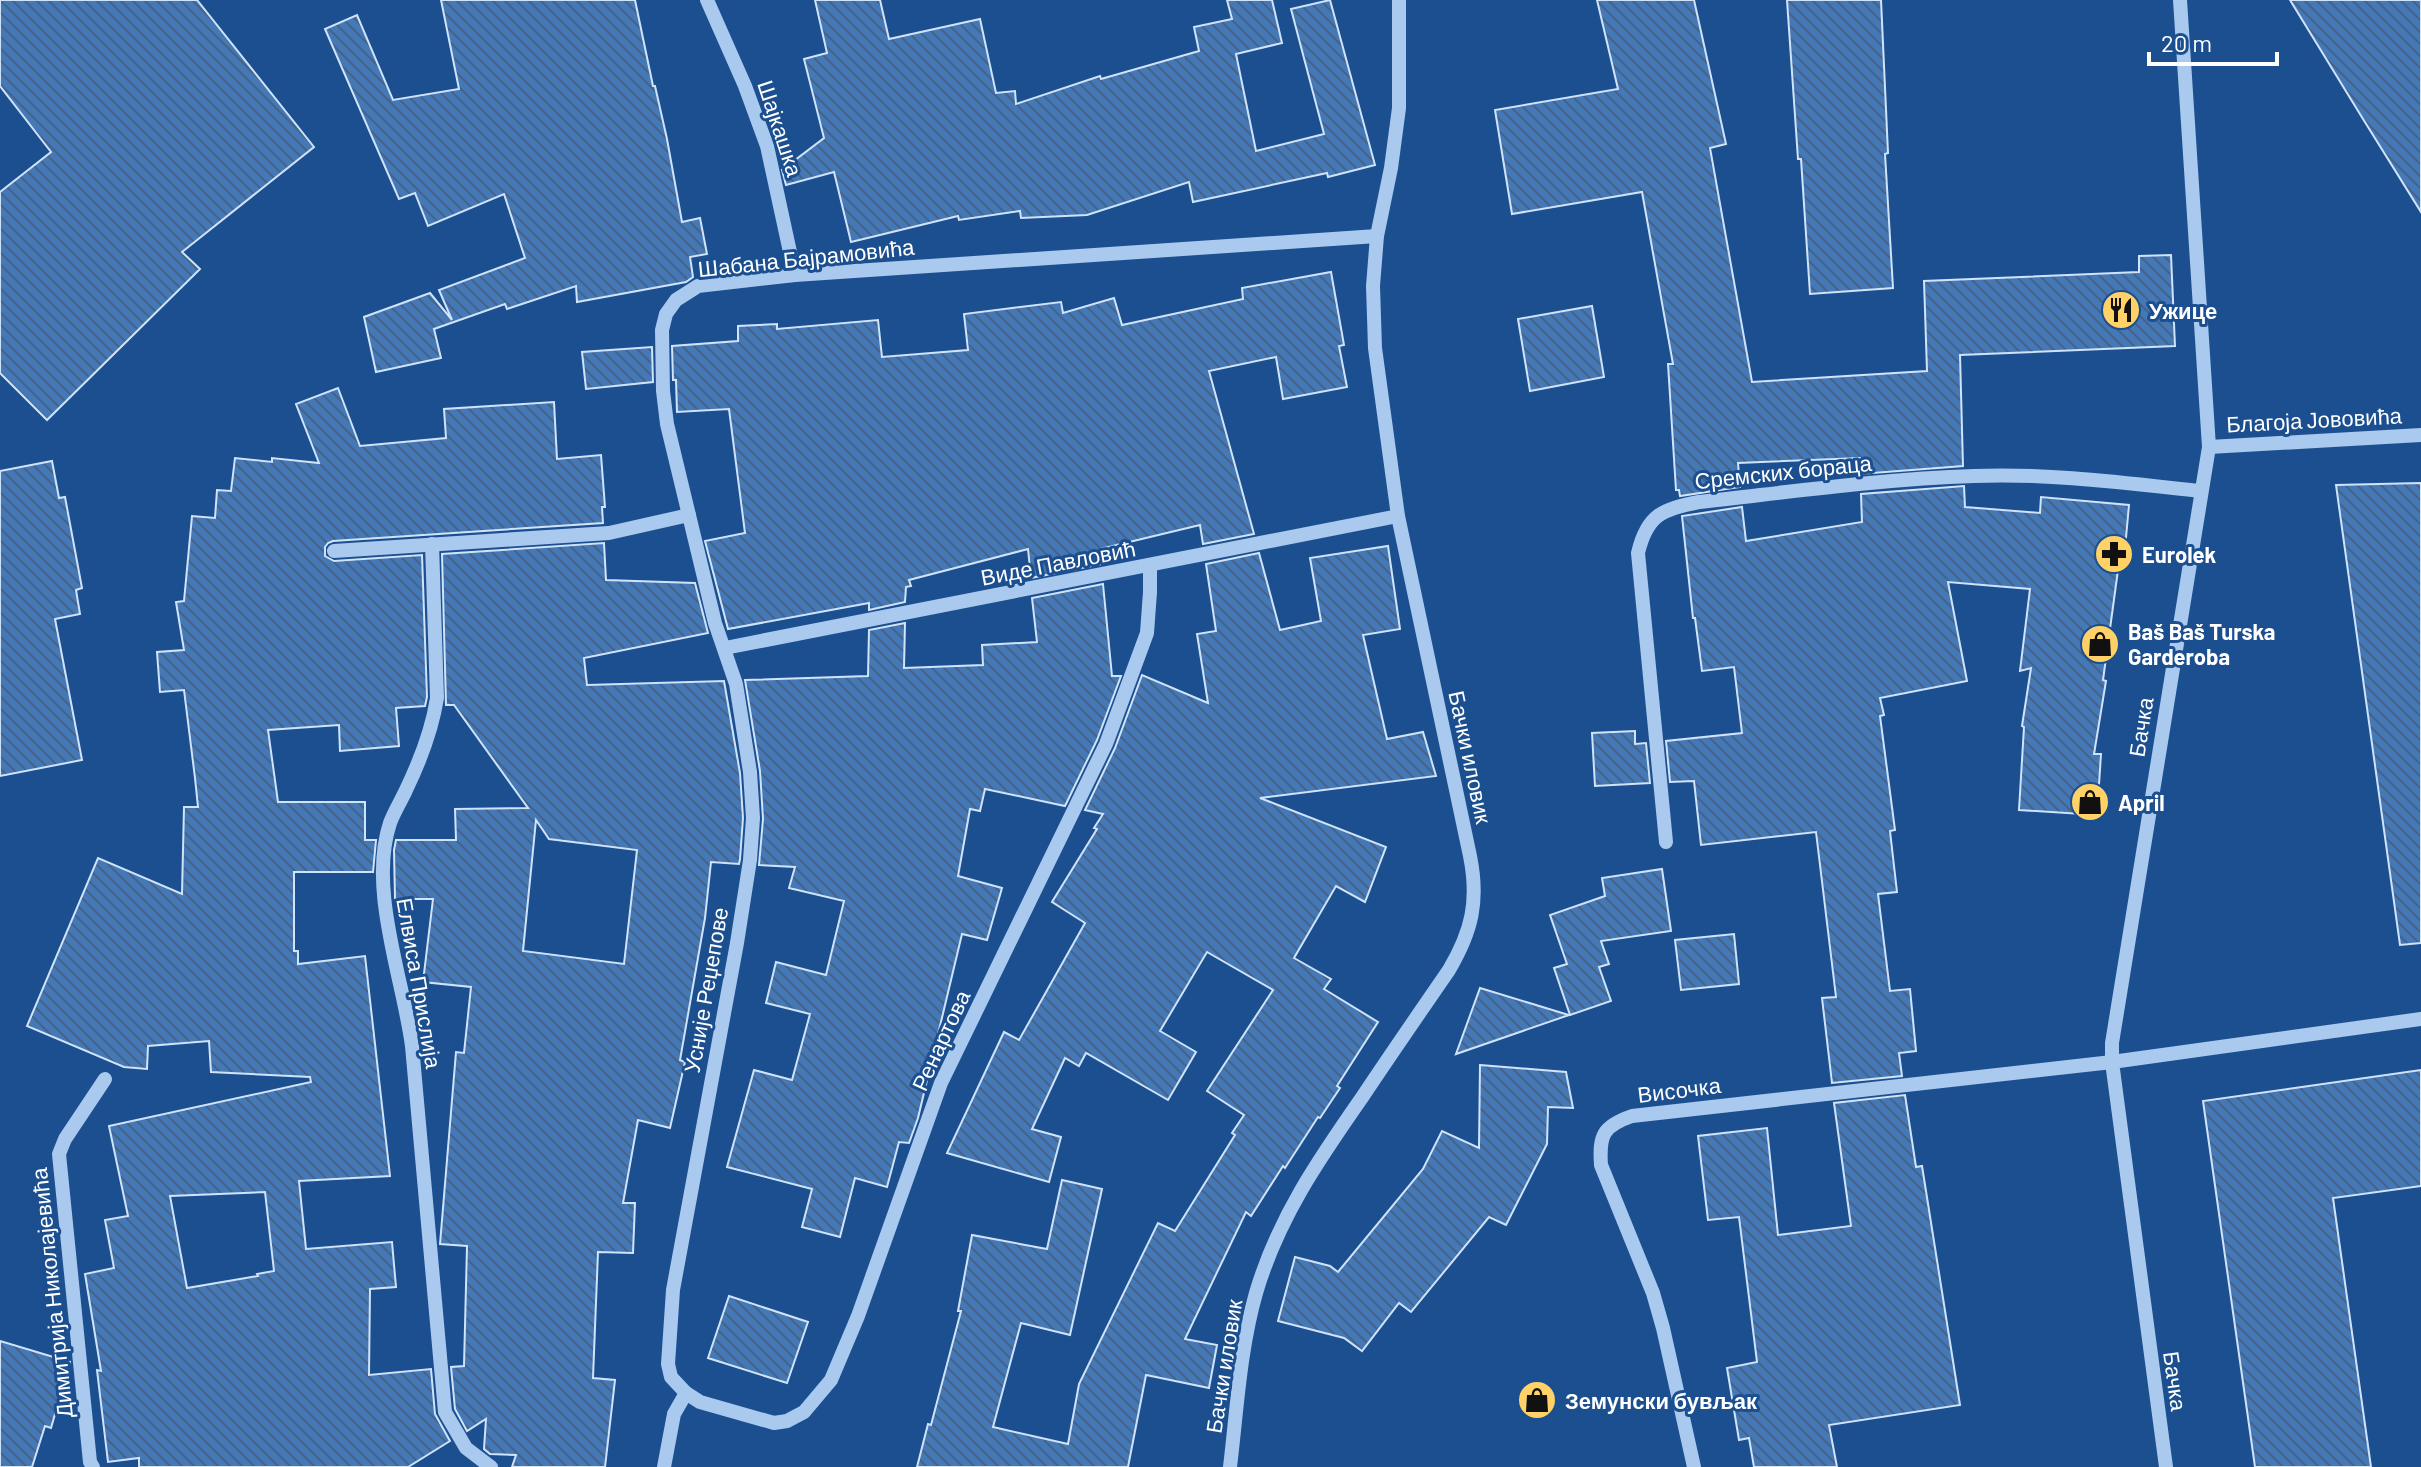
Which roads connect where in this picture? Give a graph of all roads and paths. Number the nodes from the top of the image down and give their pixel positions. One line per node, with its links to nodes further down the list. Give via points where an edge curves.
1 (707, 0): 5 (street, Шајкашка, via 767,146)
2 (1399, 0): 4 (street, Бачки иловик, via 1399,108)
3 (2180, 0): 7 (street)
4 (1377, 236): 5 (street, Шабана Бајрамовића); 10 (street, Бачки иловик, via 1375,348)
5 (795, 275): 9 (street, Шабана Бајрамовића, via 698,286 666,314 663,391)
6 (2421, 435): 7 (street, Благоја Јововића)
7 (2209, 447): 8 (street, Бачка)
8 (2200, 491): 15 (street, Сремских бораца, via 1977,476 1699,502 1662,513 1650,522 1638,553); 17 (street, Бачка)
9 (689, 515): 11 (street, via 609,533); 14 (street, Усније Реџепове)
10 (1398, 516): 13 (street, Виде Павловић); 23 (street, Бачки иловик, via 1475,879 1471,921 1449,970 1311,1171 1282,1224 1256,1293 1246,1339)
11 (432, 544): 12 (street); 21 (street, Елвиса Прислија, via 437,698 424,746 390,823 383,892 412,1046 445,1412 466,1448)
12 (334, 551)
13 (1150, 566): 14 (street, Виде Павловић); 19 (street, Ренартова, via 1147,633 1106,744 941,1083 831,1380 804,1412 774,1423 700,1402)
14 (725, 648): 19 (street, Усније Реџепове, via 742,713 753,818 737,943 673,1290 668,1364 671,1377)
15 (1666, 842)
16 (2421, 1019): 17 (street)
17 (2112, 1062): 24 (street, Височка, via 1632,1116 1604,1131 1601,1165 1653,1293); 25 (street, Бачка)
18 (105, 1079): 20 (street, Димитрија Николајевића, via 59,1154)
19 (686, 1393): 22 (street, via 674,1414)
20 (93, 1467)
21 (491, 1467)
22 (664, 1467)
23 (1230, 1467)
24 (1694, 1467)
25 (2166, 1467)

